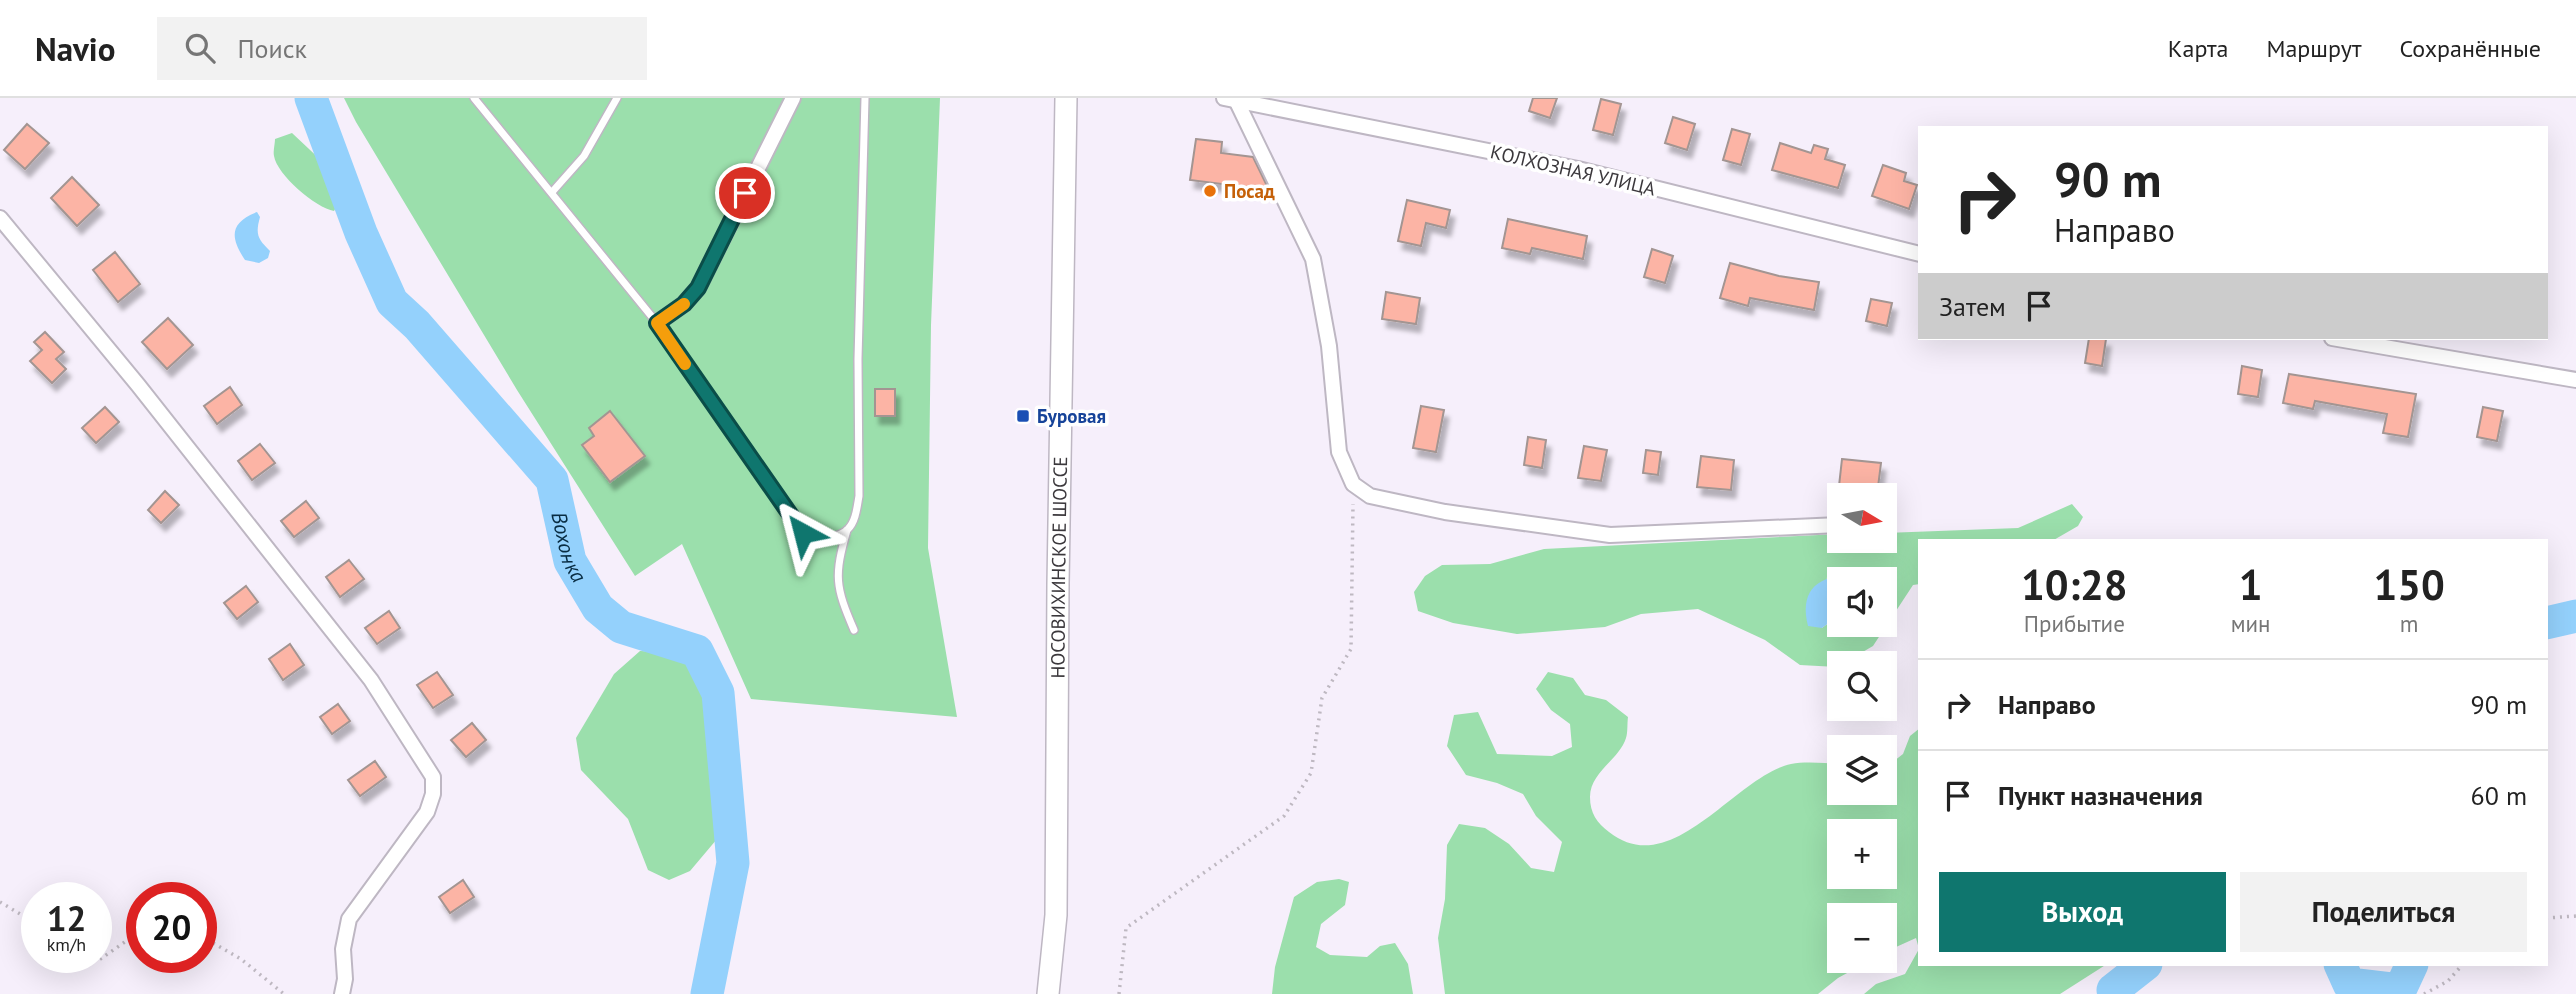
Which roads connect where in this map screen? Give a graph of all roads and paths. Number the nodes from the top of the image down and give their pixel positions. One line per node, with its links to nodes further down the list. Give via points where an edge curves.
1 (474, 98): 7 (lane)
2 (617, 98): 7 (lane, via 584,156)
3 (793, 98): 10 (street, via 698,288)
4 (865, 98): 15 (lane, via 859,496)
5 (1066, 98): 25 (main road, НОСОВИХИНСКОЕ ШОССЕ, via 1056,915)
6 (1230, 99): 9 (street, КОЛХОЗНАЯ УЛИЦА, via 1578,169); 13 (street, via 1313,259 1329,346 1339,453)
7 (553, 191): 10 (lane)
8 (0, 218): 24 (street, via 138,384 371,680 433,777 427,812 349,919)
9 (1918, 254)
10 (657, 323): 15 (lane, via 803,533 837,536)
11 (2344, 340): 12 (street)
12 (2576, 380)
13 (1353, 484): 14 (street, via 1370,496 1445,512 1610,535); 26 (path, via 1351,649 1322,698 1311,773 1284,816 1126,928)
14 (1827, 526)
15 (848, 530): 16 (lane, via 837,565 839,594)
16 (855, 630)
17 (0, 902): 18 (path)
18 (21, 914)
19 (2576, 916): 20 (path)
20 (2548, 918)
21 (217, 945): 23 (path)
22 (2461, 966): 27 (path, via 2448,981)
23 (284, 994)
24 (342, 994)
25 (1048, 994)
26 (1119, 994)
27 (2424, 994)

